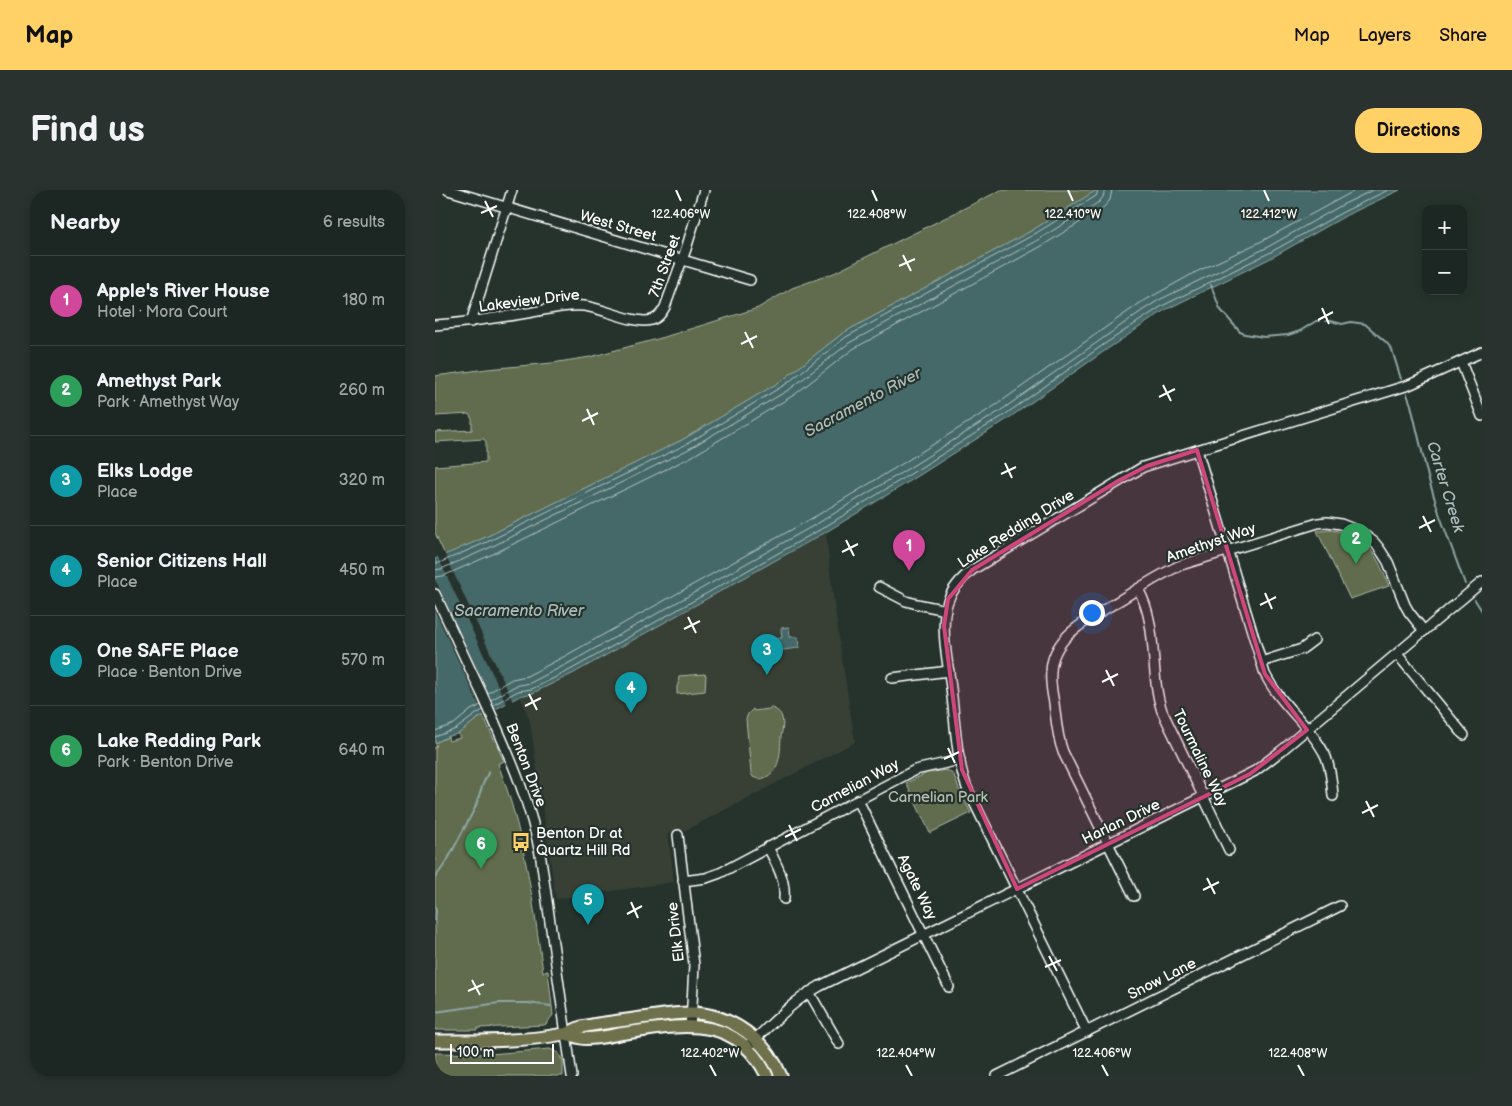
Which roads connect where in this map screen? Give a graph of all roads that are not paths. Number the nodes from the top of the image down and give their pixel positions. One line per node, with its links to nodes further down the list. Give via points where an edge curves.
1 (448, 190): 4 (street, West Street)
2 (511, 190): 4 (street)
3 (704, 190): 5 (street, 7th Street)
4 (506, 207): 5 (street, West Street); 8 (street)
5 (682, 259): 6 (street, West Street); 7 (street, 7th Street, via 665,307)
6 (750, 280)
7 (654, 319): 8 (street, Lakeview Drive, via 637,320 575,306)
8 (471, 322): 9 (street, Lakeview Drive)
9 (435, 325)
10 (1482, 352): 11 (street, Lake Redding Drive)
11 (1461, 362): 12 (street); 13 (street, Lake Redding Drive, via 1398,389)
12 (1482, 416)
13 (1197, 450): 14 (street); 19 (street, Lake Redding Drive, via 1139,469 972,570 954,589)
14 (1228, 551): 17 (street, Amethyst Way, via 1181,565); 20 (street, Amethyst Way, via 1317,523 1354,529 1374,542 1385,556 1405,605); 23 (street)
15 (1482, 582): 20 (street, Harlan Drive)
16 (879, 588): 19 (street, via 917,604)
17 (1138, 588): 30 (street, Tourmaline Way, via 1149,620 1159,702); 33 (street, Amethyst Way, via 1073,630 1058,647 1051,669 1061,748)
18 (435, 594): 47 (street, Benton Drive, via 503,739 525,797 539,847)
19 (946, 610): 24 (street, Lake Redding Drive, via 944,626)
20 (1424, 630): 22 (street, Harlan Drive)
21 (1314, 640): 23 (street, via 1302,649)
22 (1397, 654): 26 (street, Harlan Drive); 27 (street)
23 (1261, 662): 26 (street, via 1275,692)
24 (949, 671): 25 (street); 28 (street, Lake Redding Drive)
25 (893, 678)
26 (1307, 730): 29 (street, via 1327,760); 30 (street, Harlan Drive, via 1260,768)
27 (1464, 735)
28 (960, 760): 31 (street, Carnelian Way, via 919,768); 37 (street, Lake Redding Drive, via 967,788)
29 (1333, 796)
30 (1203, 797): 33 (street, Harlan Drive); 35 (street, Tourmaline Way)
31 (858, 800): 34 (street, Carnelian Way); 41 (street, Agate Way)
32 (678, 835): 36 (street, Elk Drive)
33 (1108, 844): 37 (street, Harlan Drive); 38 (street, Amethyst Way)
34 (768, 847): 36 (street, Carnelian Way, via 720,873); 39 (street, via 783,878)
35 (1229, 850)
36 (683, 881): 44 (street, Elk Drive, via 693,952)
37 (1017, 889): 41 (street, Harlan Drive); 46 (street, Lake Redding Drive)
38 (1133, 896)
39 (785, 899)
40 (1340, 906): 46 (street, Snow Lane)
41 (925, 934): 42 (street, Agate Way); 43 (street, Harlan Drive)
42 (949, 987)
43 (809, 992): 49 (street, Harlan Drive, via 787,1008); 50 (street)
44 (692, 1012): 45 (street, Elk Drive); 47 (main road, via 593,1025); 49 (main road, via 740,1027)
45 (690, 1026): 47 (main road, via 582,1039); 49 (main road, via 712,1029)
46 (1087, 1032): 54 (street, Snow Lane)
47 (566, 1034): 48 (main road, via 504,1040); 51 (street, Benton Drive)
48 (435, 1041)
49 (751, 1043): 52 (main road); 53 (main road, via 771,1056)
50 (839, 1044)
51 (572, 1076)
52 (767, 1076)
53 (781, 1076)
54 (997, 1076)

